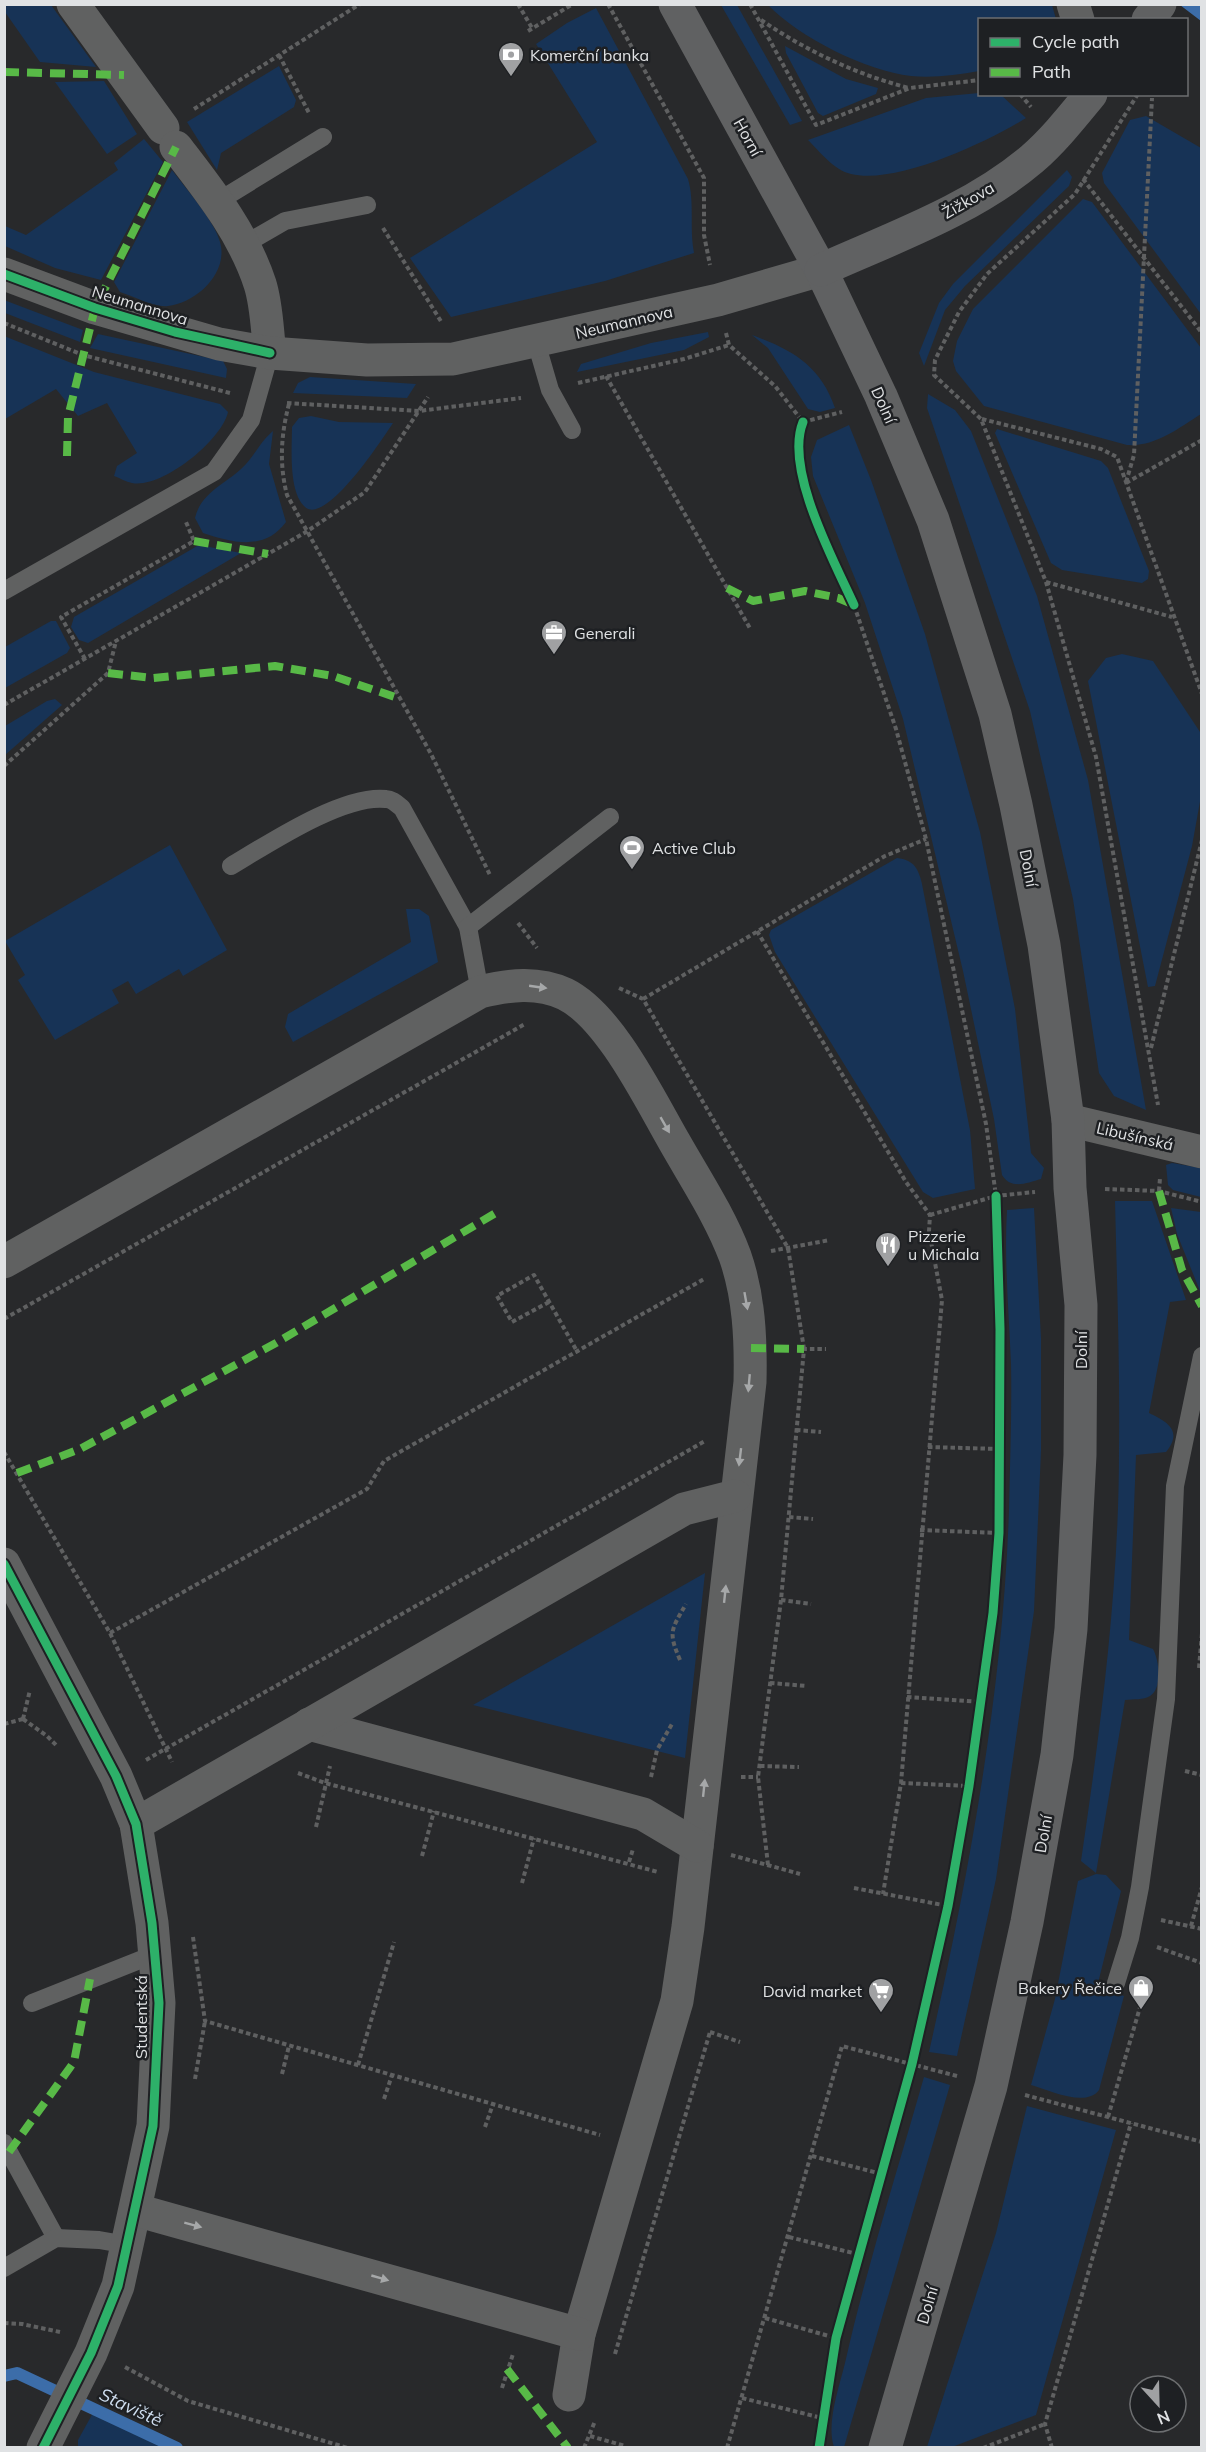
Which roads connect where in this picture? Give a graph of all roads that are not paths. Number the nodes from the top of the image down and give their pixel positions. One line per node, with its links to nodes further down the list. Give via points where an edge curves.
1 (73, 4): 7 (street)
2 (675, 4): 10 (main road, Horní)
3 (1160, 4): 4 (main road)
4 (1150, 18)
5 (1088, 96): 10 (main road, Žižkova, via 1031,160 987,190 944,215)
6 (322, 137): 7 (lane)
7 (217, 201): 9 (street)
8 (367, 205): 9 (lane, via 285,221)
9 (245, 244): 13 (street, via 261,286)
10 (821, 270): 12 (street, Neumannova, via 718,300); 20 (main road, Dolní, via 881,396 933,520 995,714 1044,945)
11 (4, 274): 13 (street, Neumannova, via 175,332)
12 (536, 342): 13 (street, Neumannova, via 453,359 366,360); 14 (lane, via 550,390)
13 (270, 353): 15 (lane, via 251,420 214,472)
14 (572, 430)
15 (4, 591)
16 (610, 817): 18 (lane)
17 (231, 866): 18 (lane, via 309,819 371,799 389,799 402,808)
18 (468, 927): 19 (lane)
19 (480, 992): 22 (street); 24 (street, one-way to 24, via 509,985 542,986 566,995 594,1018 624,1056 718,1218 737,1264 747,1303 751,1348)
20 (1068, 1120): 21 (street, Libušínská); 40 (main road, Dolní, via 1081,1305 1080,1455 1071,1629 1055,1766 1027,1922 1006,2090)
21 (1202, 1152)
22 (4, 1262)
23 (1202, 1356): 30 (lane, via 1175,1486 1166,1699 1140,1887)
24 (735, 1496): 26 (street, via 684,1509); 28 (street, one-way to 24)
25 (4, 1564): 27 (street, Studentská, via 116,1776)
26 (309, 1724): 27 (street); 28 (street, via 643,1814)
27 (136, 1824): 29 (street, Studentská)
28 (697, 1846): 37 (street, via 677,2001)
29 (155, 1954): 31 (lane); 33 (street, Studentská, via 159,2003 153,2126)
30 (1116, 1983)
31 (33, 2003)
32 (4, 2143): 34 (lane)
33 (136, 2210): 35 (street, Studentská); 37 (street, one-way to 37)
34 (56, 2238): 35 (lane); 36 (lane)
35 (128, 2246): 39 (street, Studentská, via 118,2286 93,2350)
36 (4, 2268)
37 (579, 2334): 38 (street)
38 (569, 2395)
39 (48, 2436)
40 (885, 2448)

